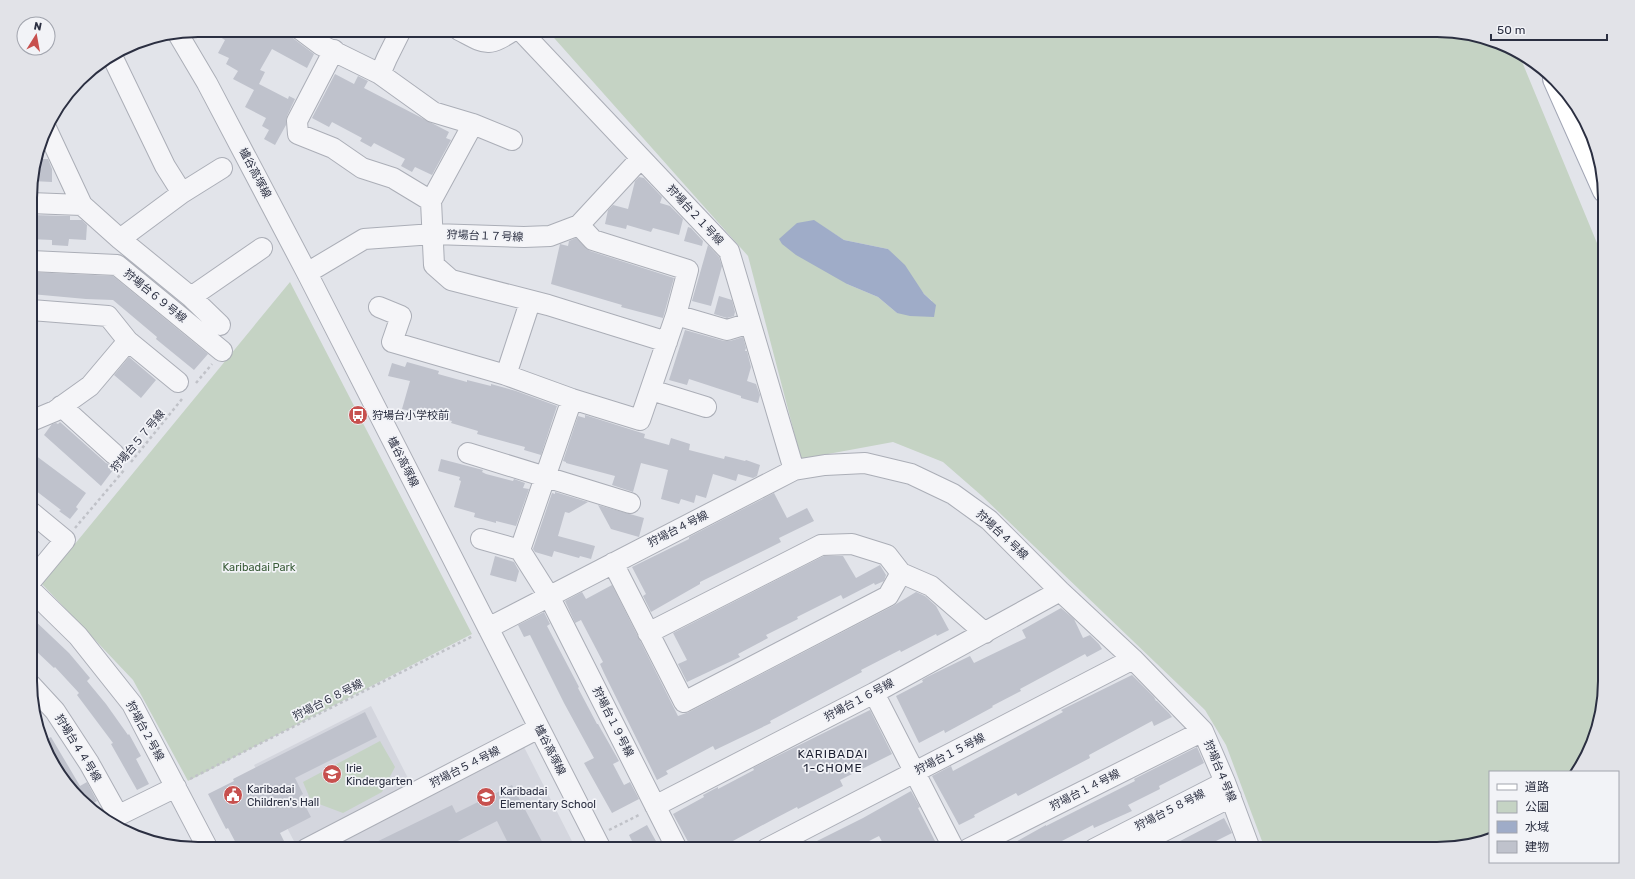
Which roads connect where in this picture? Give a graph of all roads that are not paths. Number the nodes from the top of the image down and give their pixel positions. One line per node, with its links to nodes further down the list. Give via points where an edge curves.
1 (310, 37): 7 (street)
2 (398, 37): 9 (street)
3 (472, 37): 4 (street, via 482,42 496,42)
4 (504, 37)
5 (527, 37): 14 (street, 狩場台２１号線)
6 (180, 38): 26 (street, 櫨谷高塚線, via 207,83)
7 (334, 50): 9 (street); 18 (street, via 297,121 298,134 333,148 362,168 392,178)
8 (114, 61): 17 (street, via 165,166)
9 (380, 74): 11 (street, via 433,112)
10 (1562, 96): 16 (main road)
11 (473, 124): 13 (street); 18 (street)
12 (49, 135): 20 (street)
13 (512, 140)
14 (641, 158): 21 (street, 狩場台１７号線); 32 (street, 狩場台２１号線, via 729,251)
15 (222, 168): 17 (street)
16 (1596, 174)
17 (182, 193): 23 (street)
18 (431, 202): 22 (street)
19 (37, 203): 20 (street)
20 (82, 205): 23 (street)
21 (579, 225): 22 (street, 狩場台１７号線, via 550,236); 31 (street, via 593,240 688,270)
22 (433, 234): 26 (street, 狩場台１７号線, via 364,239); 28 (street, via 434,265 451,280 502,292)
23 (120, 239): 27 (street)
24 (262, 248): 27 (street)
25 (37, 261): 36 (street, 狩場台６９号線, via 117,265)
26 (307, 273): 58 (street, 櫨谷高塚線)
27 (191, 297): 33 (street)
28 (530, 302): 35 (street, via 548,305); 37 (street)
29 (379, 307): 37 (street, via 401,316 392,342)
30 (37, 310): 34 (street, via 108,316)
31 (676, 315): 32 (street, via 727,330); 35 (street)
32 (750, 322): 46 (street, 狩場台２１号線)
33 (220, 325)
34 (128, 341): 38 (street); 41 (street, via 90,386)
35 (667, 342): 39 (street)
36 (222, 351)
37 (506, 375): 40 (street)
38 (186, 388)
39 (651, 390): 40 (street, via 640,420); 42 (street)
40 (572, 399): 47 (street)
41 (61, 406): 43 (street); 45 (street)
42 (706, 407)
43 (37, 418)
44 (468, 453): 47 (street)
45 (114, 454)
46 (794, 470): 52 (street, 狩場台４号線); 55 (street, 狩場台４号線, via 865,463 911,474 953,494 988,520)
47 (545, 478): 48 (street); 51 (street)
48 (630, 503)
49 (37, 517): 53 (street, via 65,540)
50 (481, 539): 51 (street)
51 (520, 550): 57 (street, 狩場台１９号線)
52 (613, 563): 57 (street, 狩場台４号線); 59 (street)
53 (37, 574)
54 (901, 574): 59 (street, via 887,555 852,544 821,545); 59 (street, via 888,596 684,702); 60 (street, via 932,586)
55 (1060, 591): 60 (street, 狩場台１６号線); 61 (street, 狩場台４号線)
56 (37, 596): 67 (street, 狩場台２号線, via 78,636 132,704)
57 (548, 596): 58 (street, 狩場台４号線); 69 (street, 狩場台１９号線)
58 (488, 628): 64 (street, 櫨谷高塚線)
59 (648, 633)
60 (985, 633): 63 (street, 狩場台１６号線)
61 (1133, 659): 65 (street, 狩場台４号線); 66 (street, 狩場台１５号線)
62 (37, 692): 70 (street, 狩場台４４号線, via 55,711 89,763)
63 (874, 692): 66 (street); 69 (street, 狩場台１６号線)
64 (539, 728): 72 (street, 狩場台５４号線); 73 (street, 櫨谷高塚線)
65 (1203, 731): 68 (street, 狩場台４号線); 77 (street, 狩場台１４号線)
66 (915, 772): 75 (street, 狩場台１５号線); 76 (street)
67 (176, 787): 70 (street); 71 (street, 狩場台２号線)
68 (1228, 789): 78 (street, 狩場台５８号線); 79 (street); 80 (street, 狩場台４号線)
69 (655, 806): 74 (street, 狩場台１９号線)
70 (113, 818)
71 (204, 842)
72 (319, 842)
73 (597, 842)
74 (673, 842)
75 (780, 842)
76 (950, 842)
77 (982, 842)
78 (1110, 842)
79 (1140, 842)
80 (1247, 842)

